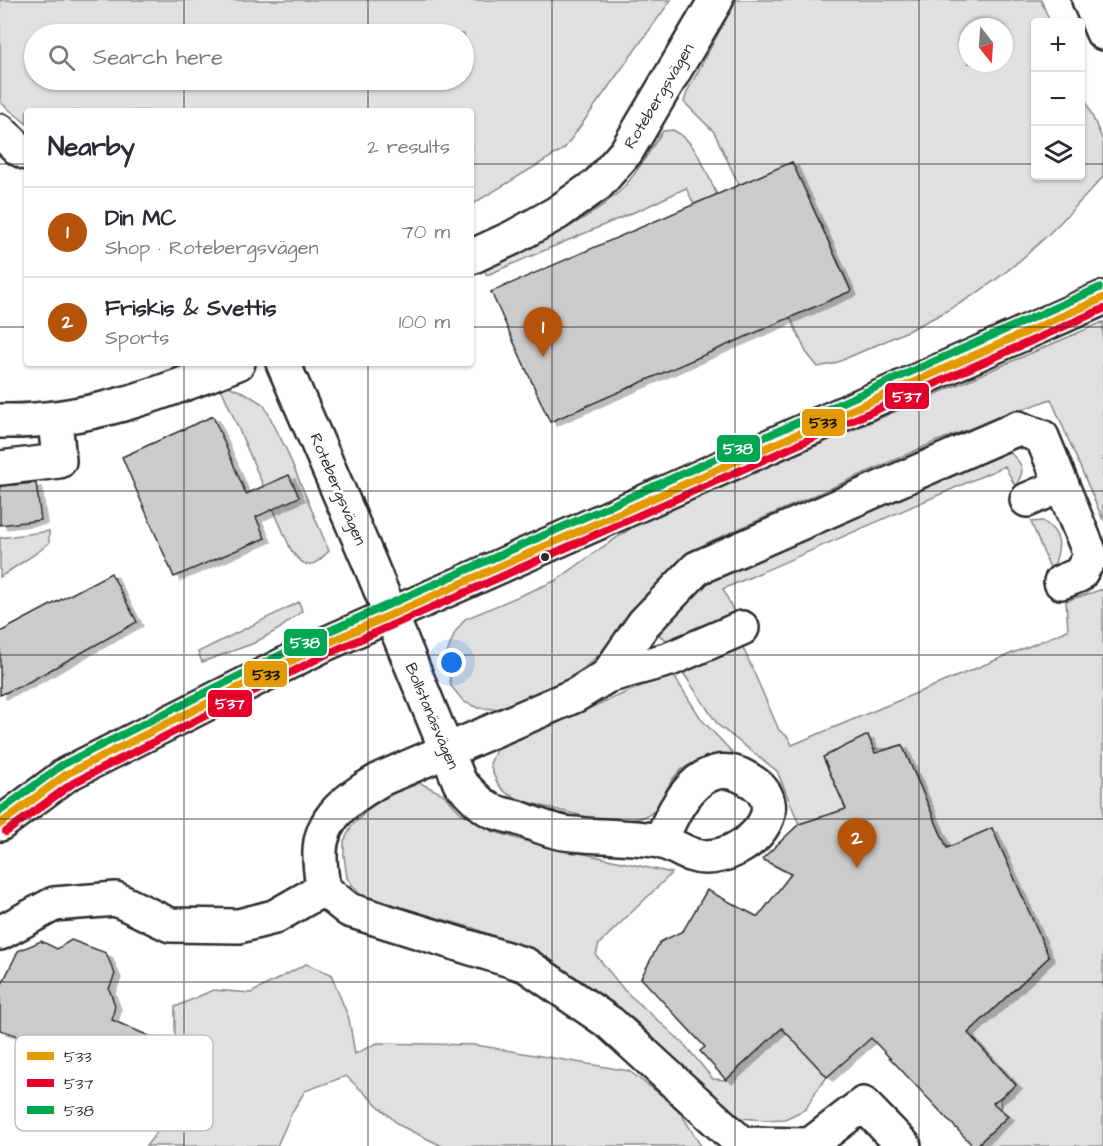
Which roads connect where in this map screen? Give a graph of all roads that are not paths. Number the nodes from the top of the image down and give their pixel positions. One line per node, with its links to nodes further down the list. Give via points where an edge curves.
1 (716, 0): 6 (main road, Rotebergsvägen, via 627,152 598,184 556,213)
2 (1089, 0): 3 (main road)
3 (1103, 33)
4 (0, 131): 5 (main road)
5 (24, 152)
6 (474, 256)
7 (1103, 298): 16 (main road)
8 (230, 366): 10 (main road, via 133,402)
9 (284, 366): 16 (main road, Rotebergsvägen)
10 (55, 419): 11 (main road); 12 (main road, via 59,461)
11 (0, 421)
12 (0, 468)
13 (1062, 485): 14 (main road); 15 (main road, via 1091,556 1079,575); 18 (main road, via 1042,437 1018,428 697,568 644,623)
14 (1027, 500)
15 (1061, 582)
16 (390, 615): 19 (main road, Bollstanäsvägen); 20 (main road, via 322,645 67,774)
17 (742, 628): 18 (main road, via 670,659)
18 (607, 676): 19 (main road, via 576,695)
19 (446, 750): 21 (main road, Bollstanäsvägen, via 460,783 489,810 567,834); 22 (main road, via 383,778 354,795 334,813 322,834 319,855)
20 (0, 824)
21 (661, 841)
22 (323, 889): 23 (main road, via 274,917 239,926 170,925 116,899 54,904); 24 (main road, via 349,910 526,965 610,1023 742,1144 810,1145 863,1104)
23 (0, 933)
24 (904, 1146)

